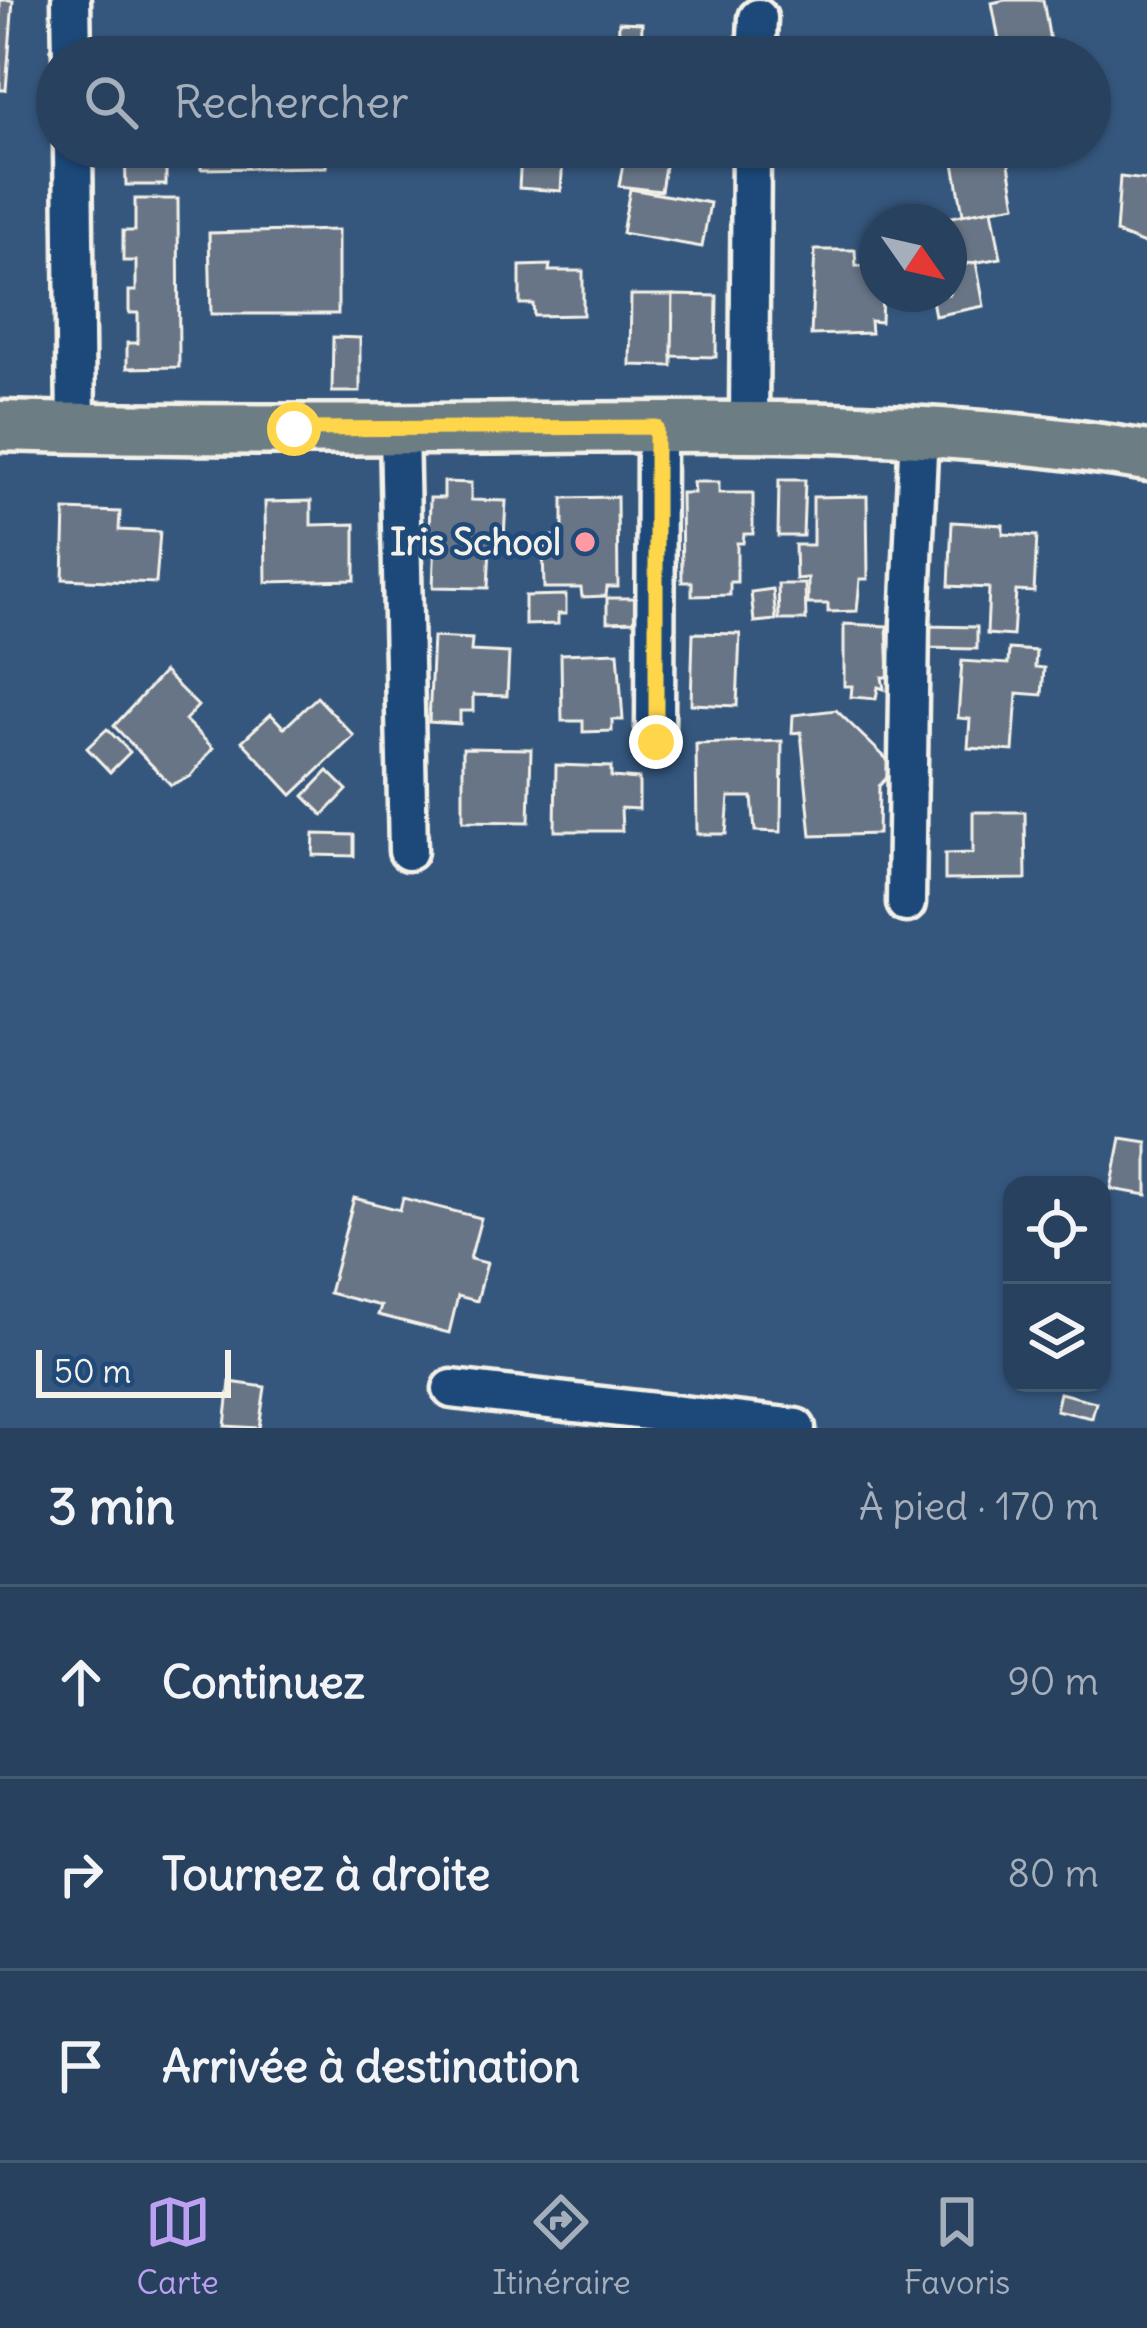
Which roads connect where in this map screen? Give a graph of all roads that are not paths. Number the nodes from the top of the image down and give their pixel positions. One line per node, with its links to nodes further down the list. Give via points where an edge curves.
1 (71, 0): 3 (street)
2 (758, 18): 4 (street)
3 (72, 36)
4 (757, 36)
5 (73, 168): 10 (street)
6 (751, 168): 7 (street)
7 (749, 425): 9 (main road); 12 (main road)
8 (0, 426): 10 (main road)
9 (656, 427): 11 (main road); 14 (street)
10 (76, 428): 11 (main road)
11 (399, 430): 15 (street)
12 (919, 430): 13 (main road); 16 (street)
13 (1147, 456)
14 (656, 742)
15 (408, 851)
16 (906, 903)
17 (452, 1389): 18 (street)
18 (796, 1428)

